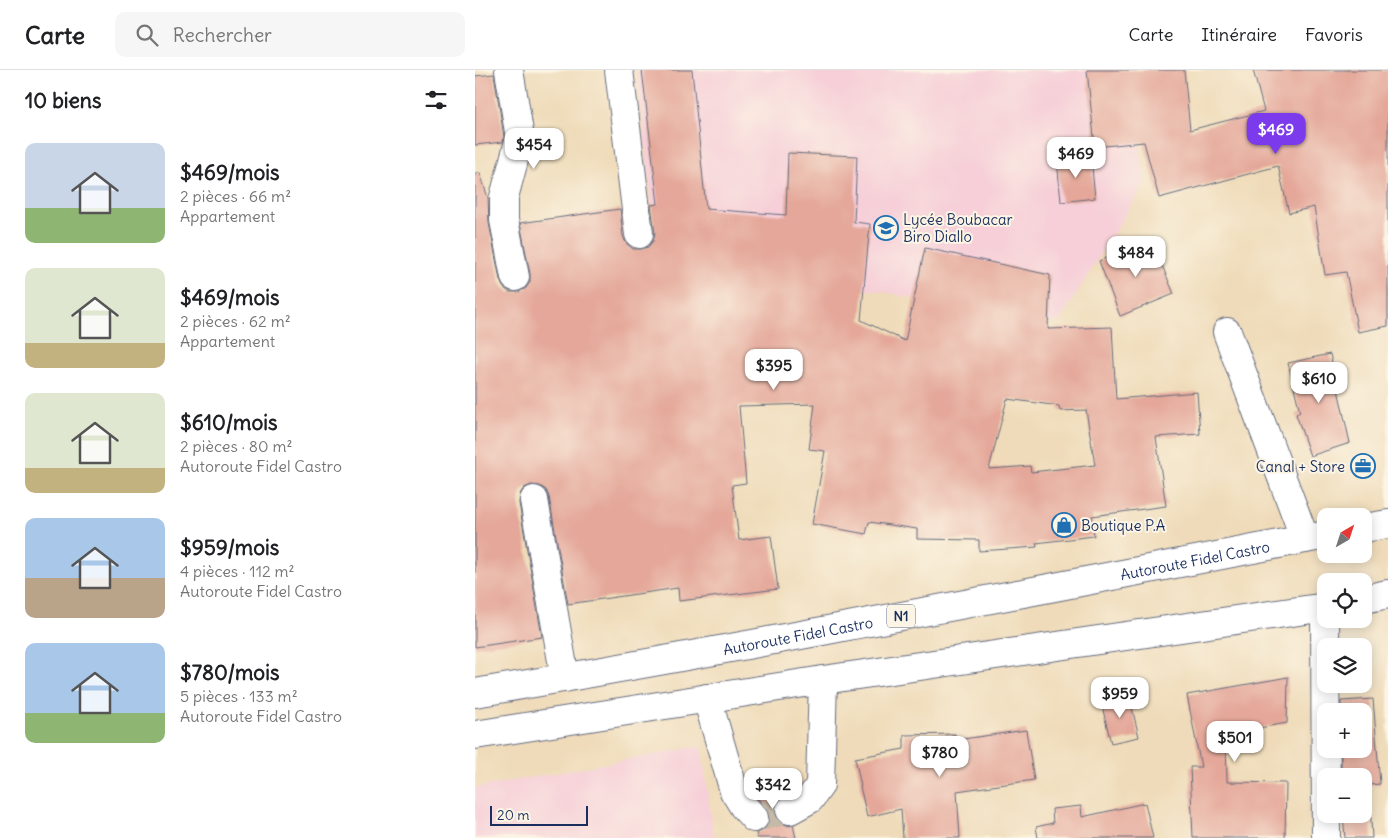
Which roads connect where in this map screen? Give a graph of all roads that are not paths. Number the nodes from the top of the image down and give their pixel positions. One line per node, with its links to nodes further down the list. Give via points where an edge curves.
1 (509, 70): 4 (main road, via 520,138 504,197 504,220)
2 (619, 70): 3 (main road)
3 (639, 234)
4 (515, 277)
5 (1227, 332): 9 (main road)
6 (534, 500): 14 (main road)
7 (1388, 524): 8 (main road)
8 (1373, 526)
9 (1316, 537): 14 (main road, Autoroute Fidel Castro / N1)
10 (1388, 594): 11 (main road)
11 (1372, 597)
12 (1317, 608): 15 (main road)
13 (1326, 628): 21 (main road)
14 (565, 678): 16 (main road, Autoroute Fidel Castro / N1)
15 (823, 680): 17 (main road); 19 (main road, via 820,784 809,799)
16 (475, 693)
17 (707, 698): 18 (main road); 20 (main road, via 734,790)
18 (475, 735)
19 (790, 810)
20 (754, 818)
21 (1326, 838)

